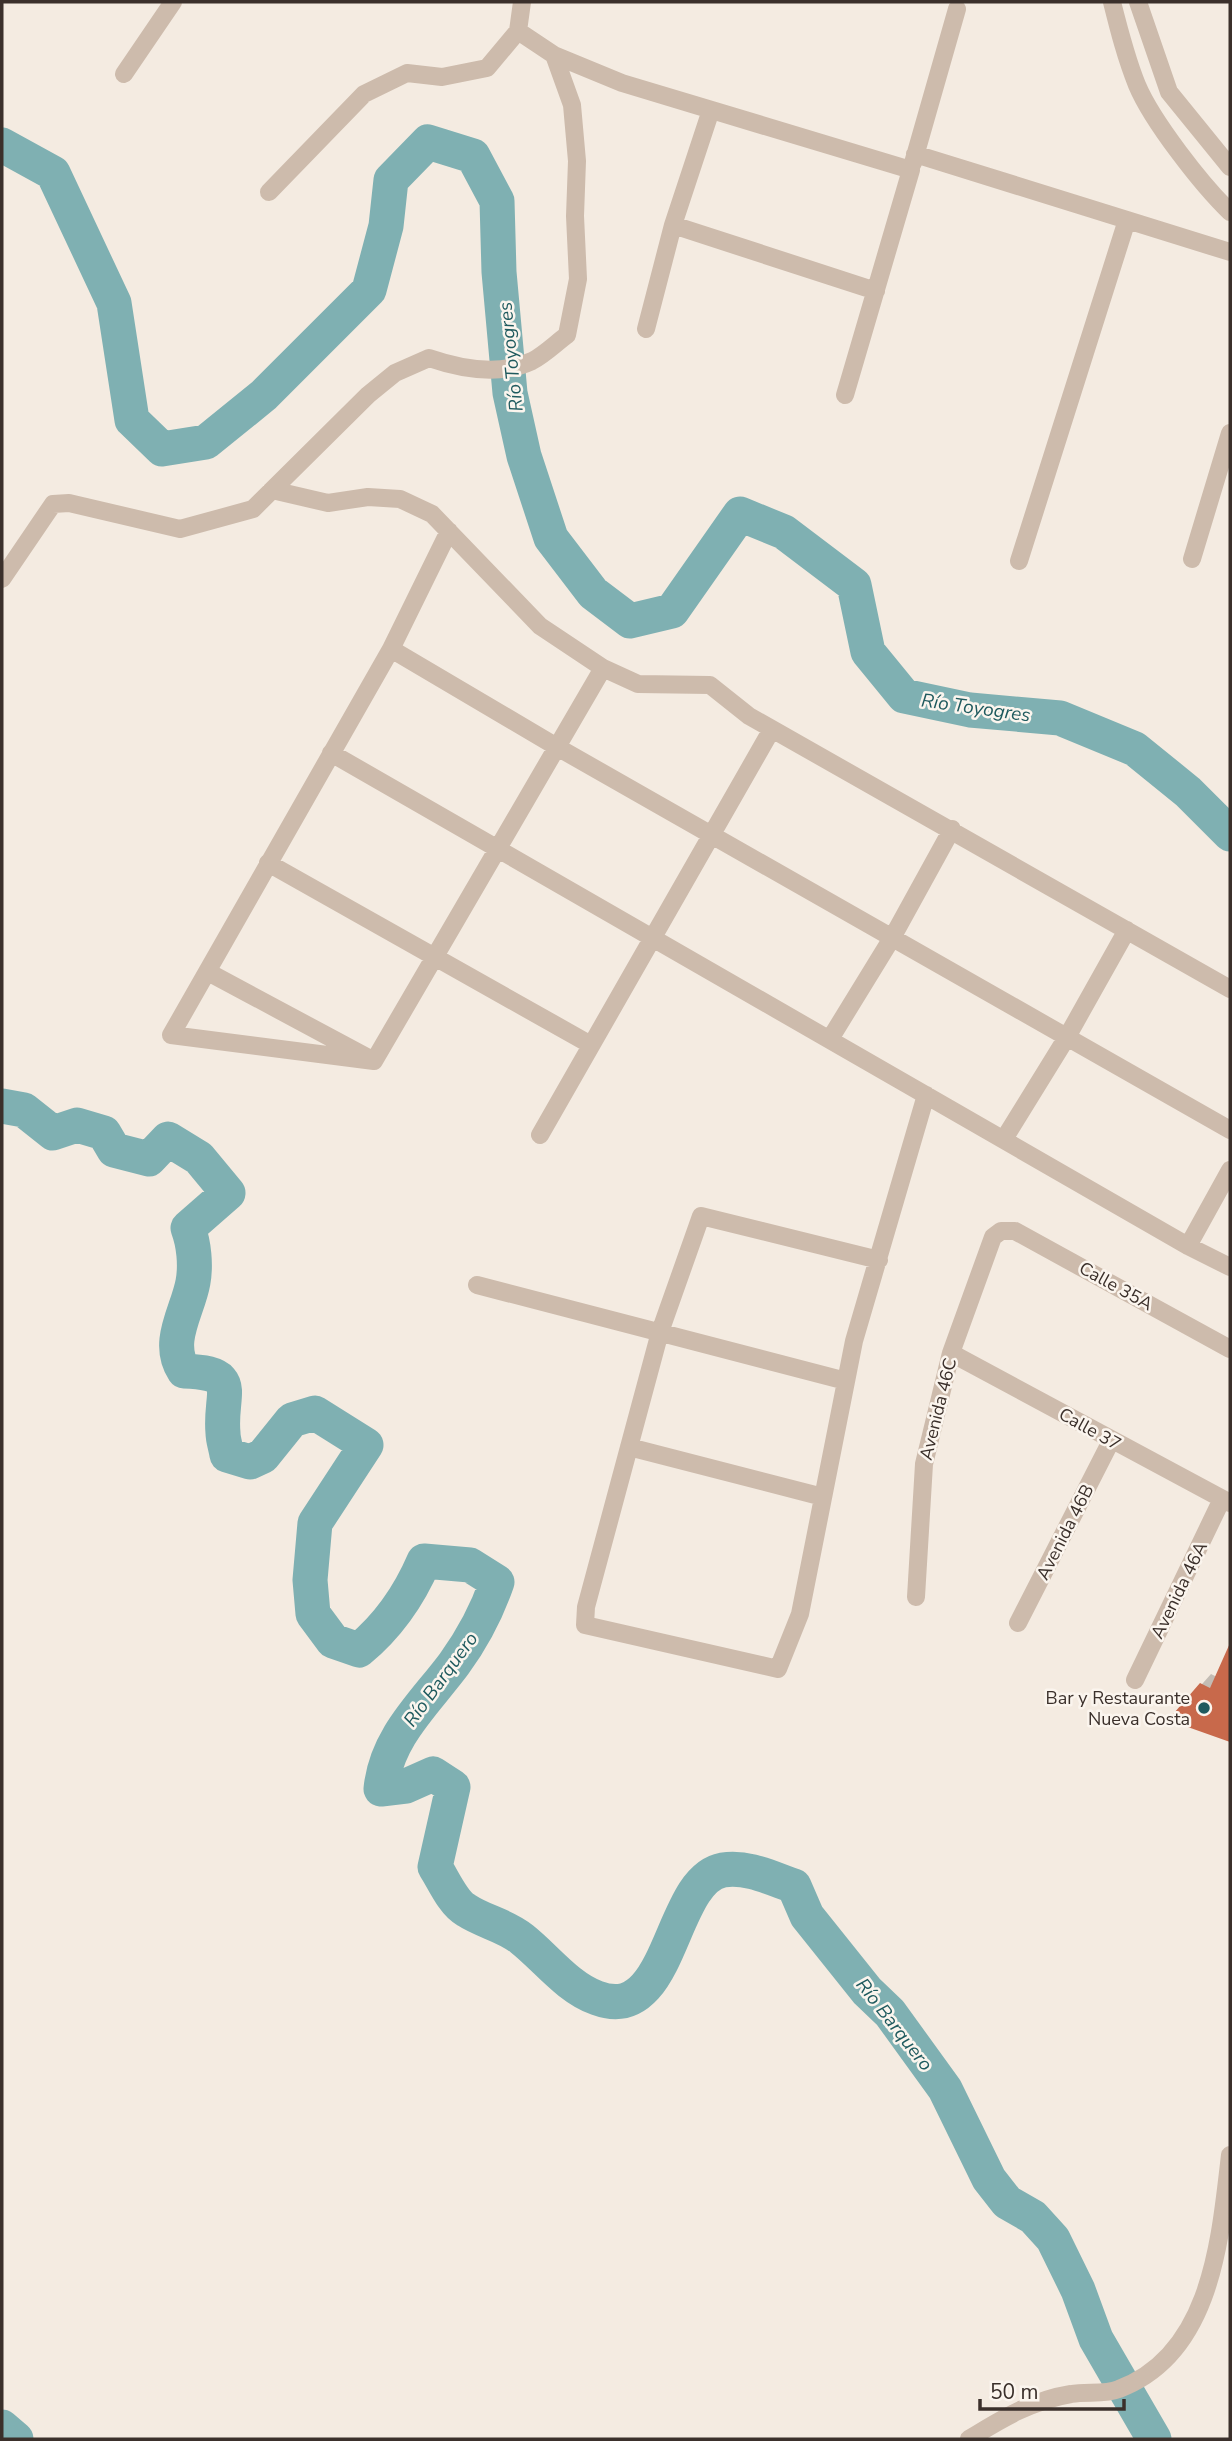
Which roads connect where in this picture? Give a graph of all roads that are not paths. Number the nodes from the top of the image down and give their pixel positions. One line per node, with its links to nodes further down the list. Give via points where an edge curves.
1 (173, 2): 8 (street)
2 (522, 2): 6 (street)
3 (1112, 2): 13 (street, via 1138,88 1182,155)
4 (1138, 2): 11 (street, via 1169,92)
5 (957, 9): 10 (street)
6 (518, 31): 7 (street); 12 (street, via 487,68 442,77 408,73 364,94)
7 (554, 55): 9 (street, via 622,83); 21 (street, via 572,105 577,161 578,279 567,335 532,361 508,367 462,369 429,358 395,373)
8 (124, 75)
9 (711, 110): 10 (street); 15 (street)
10 (913, 162): 14 (street); 17 (street)
11 (1230, 167)
12 (269, 192)
13 (1230, 212)
14 (1126, 220): 16 (street); 24 (street)
15 (673, 225): 17 (street); 18 (street)
16 (1230, 252)
17 (876, 291): 19 (street)
18 (646, 329)
19 (845, 395)
20 (1230, 433): 23 (street)
21 (272, 490): 22 (street, via 328,503 368,497 400,499 432,514); 25 (street, via 253,509 180,529 53,503)
22 (449, 531): 26 (street); 27 (street, via 540,626)
23 (1192, 559)
24 (1019, 561)
25 (5, 567)
26 (391, 649): 29 (street); 30 (street)
27 (603, 668): 28 (street, via 638,684 710,685); 29 (street)
28 (772, 729): 31 (street); 32 (street)
29 (556, 747): 32 (street); 33 (street)
30 (331, 754): 33 (street); 34 (street)
31 (952, 830): 35 (street); 37 (street)
32 (711, 834): 36 (street); 37 (street)
33 (500, 850): 36 (street); 38 (street)
34 (268, 863): 38 (street); 39 (street)
35 (1127, 930): 40 (street); 41 (street)
36 (653, 937): 42 (street); 43 (street)
37 (892, 938): 41 (street); 42 (street)
38 (436, 956): 43 (street); 44 (street)
39 (208, 972): 44 (street); 44 (street, via 171,1035)
40 (1230, 989)
41 (1067, 1037): 46 (street); 48 (street)
42 (830, 1039): 45 (street)
43 (591, 1045): 47 (street)
44 (374, 1061)
45 (926, 1095): 48 (street); 52 (street)
46 (1230, 1130)
47 (540, 1135)
48 (1004, 1139): 51 (street)
49 (1230, 1170): 51 (street)
50 (1001, 1231): 56 (street, Calle 35A, via 1015,1231); 57 (street, Avenida 46C, via 993,1237)
51 (1188, 1245): 53 (street)
52 (879, 1260): 55 (street, via 701,1216); 58 (street)
53 (1230, 1267)
54 (477, 1286): 55 (street)
55 (660, 1332): 58 (street); 60 (street)
56 (1230, 1349)
57 (951, 1353): 59 (street, Calle 37); 63 (street, Avenida 46C, via 924,1464)
58 (846, 1381): 61 (street)
59 (1111, 1441): 62 (street, Calle 37); 64 (street, Avenida 46B)
60 (629, 1447): 61 (street); 61 (street, via 585,1625 778,1669 800,1614)
61 (823, 1497)
62 (1226, 1501): 65 (street, Avenida 46A)
63 (916, 1597)
64 (1018, 1623)
65 (1135, 1680)
66 (1230, 2155): 67 (street, via 1222,2230 1210,2282 1182,2339 1148,2375 1117,2390 1045,2399)
67 (969, 2439)

